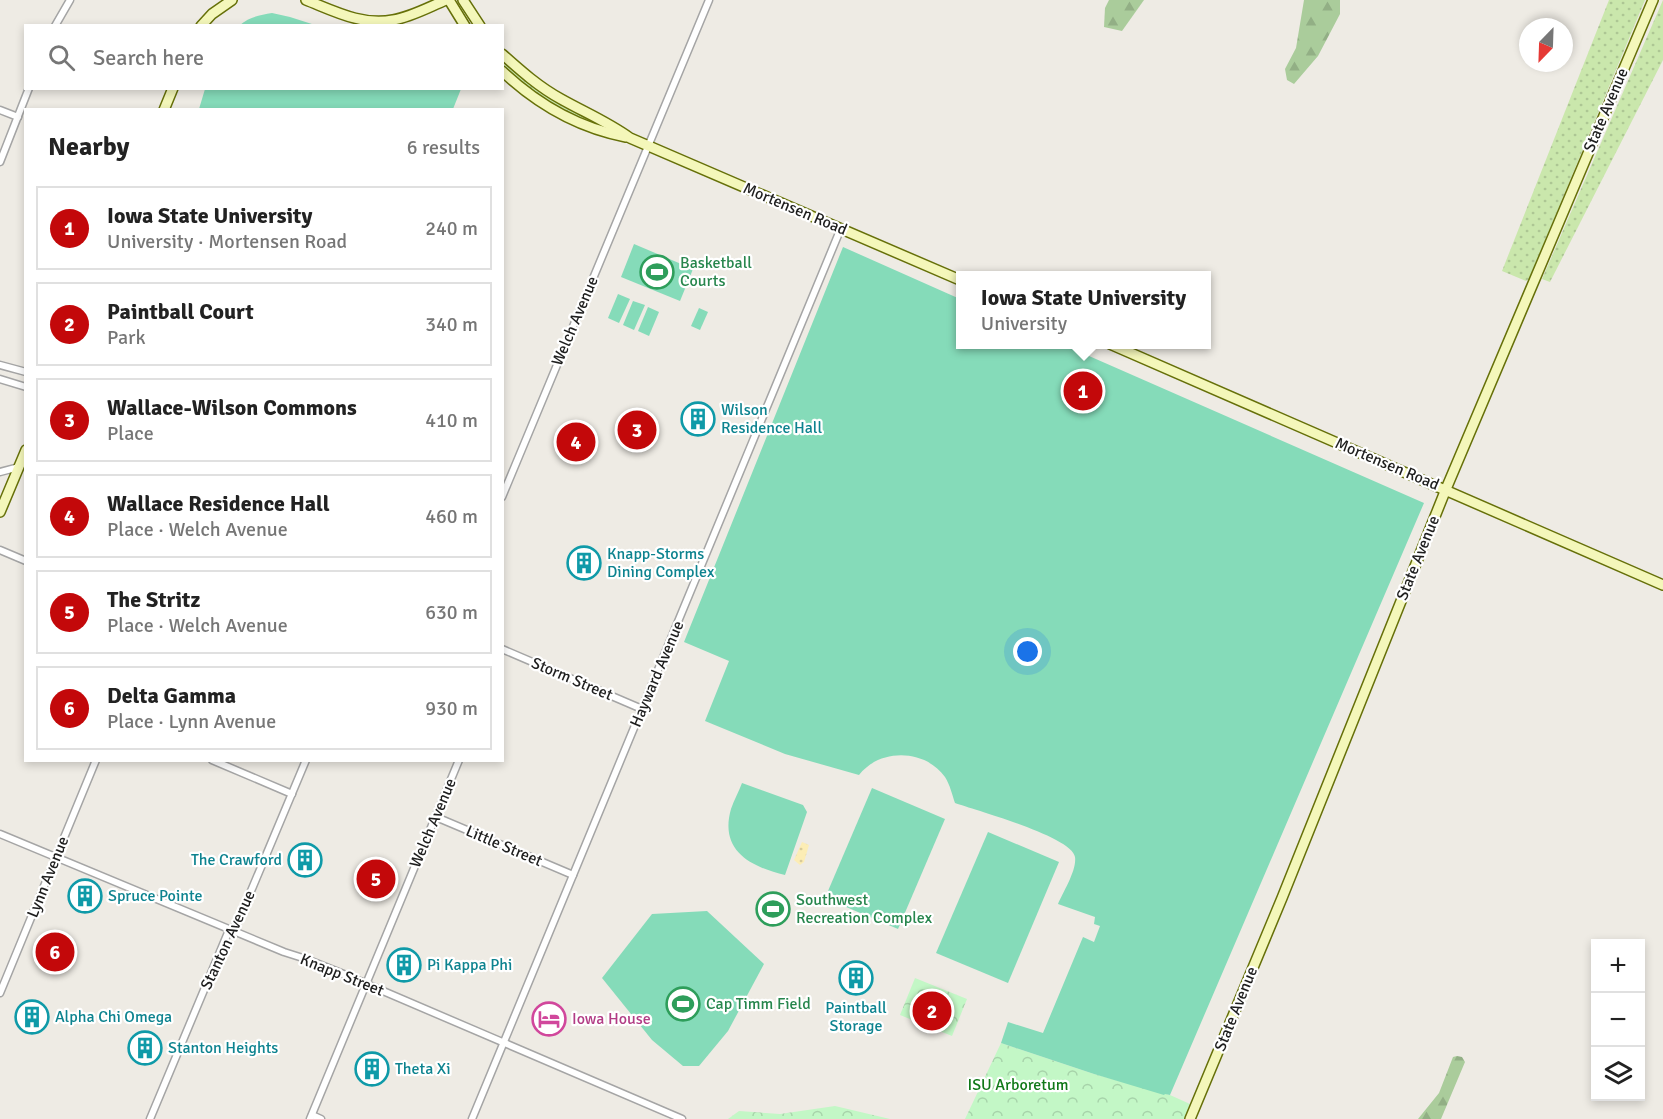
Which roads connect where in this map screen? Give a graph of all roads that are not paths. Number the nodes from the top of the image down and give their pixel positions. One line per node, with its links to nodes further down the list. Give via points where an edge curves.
1 (70, 0): 8 (street)
2 (232, 0): 9 (street)
3 (306, 0): 4 (street, via 357,19 381,21)
4 (448, 0): 10 (street)
5 (464, 0): 11 (street)
6 (709, 0): 20 (street, Welch Avenue)
7 (1653, 0): 32 (street, State Avenue)
8 (56, 24)
9 (203, 24)
10 (464, 24)
11 (479, 24)
12 (504, 56): 19 (street, Mortensen Road, via 542,88)
13 (504, 73): 19 (street, Mortensen Road, via 573,120)
14 (28, 90): 18 (street)
15 (172, 90): 16 (street)
16 (165, 108)
17 (0, 110): 18 (street)
18 (18, 117): 21 (street)
19 (630, 138): 20 (street, Mortensen Road)
20 (648, 146): 22 (street, Mortensen Road); 33 (street, Welch Avenue)
21 (0, 162)
22 (841, 228): 23 (street, Mortensen Road); 39 (street, Hayward Avenue)
23 (956, 278)
24 (1119, 349): 32 (street, Mortensen Road)
25 (0, 365): 26 (street)
26 (24, 371)
27 (0, 379): 28 (street)
28 (24, 386)
29 (24, 455): 30 (street)
30 (19, 467): 31 (street); 34 (street)
31 (0, 472)
32 (1446, 489): 37 (street, Mortensen Road); 58 (street, State Avenue)
33 (504, 492)
34 (1, 507)
35 (0, 550): 36 (street)
36 (24, 560)
37 (1663, 585)
38 (504, 652): 39 (street, Storm Street)
39 (642, 709): 48 (street, Hayward Avenue)
40 (95, 762): 47 (street, Lynn Avenue)
41 (217, 762): 44 (street)
42 (305, 762): 44 (street, Stanton Avenue)
43 (458, 762): 45 (street, Welch Avenue)
44 (292, 794): 49 (street, Stanton Avenue, via 238,922)
45 (436, 817): 48 (street, Little Street); 50 (street, Welch Avenue)
46 (0, 834): 47 (street, Knapp Street)
47 (56, 856): 49 (street, Knapp Street); 51 (street, Lynn Avenue)
48 (573, 875): 52 (street, Hayward Avenue)
49 (231, 930): 50 (street, Knapp Street); 54 (street, Stanton Avenue)
50 (366, 984): 52 (street, Knapp Street); 53 (street, Welch Avenue)
51 (0, 993)
52 (503, 1043): 56 (street, Hayward Avenue); 57 (street, Knapp Street)
53 (311, 1117): 55 (street)
54 (150, 1119)
55 (321, 1119)
56 (472, 1119)
57 (682, 1119)
58 (1190, 1119)

